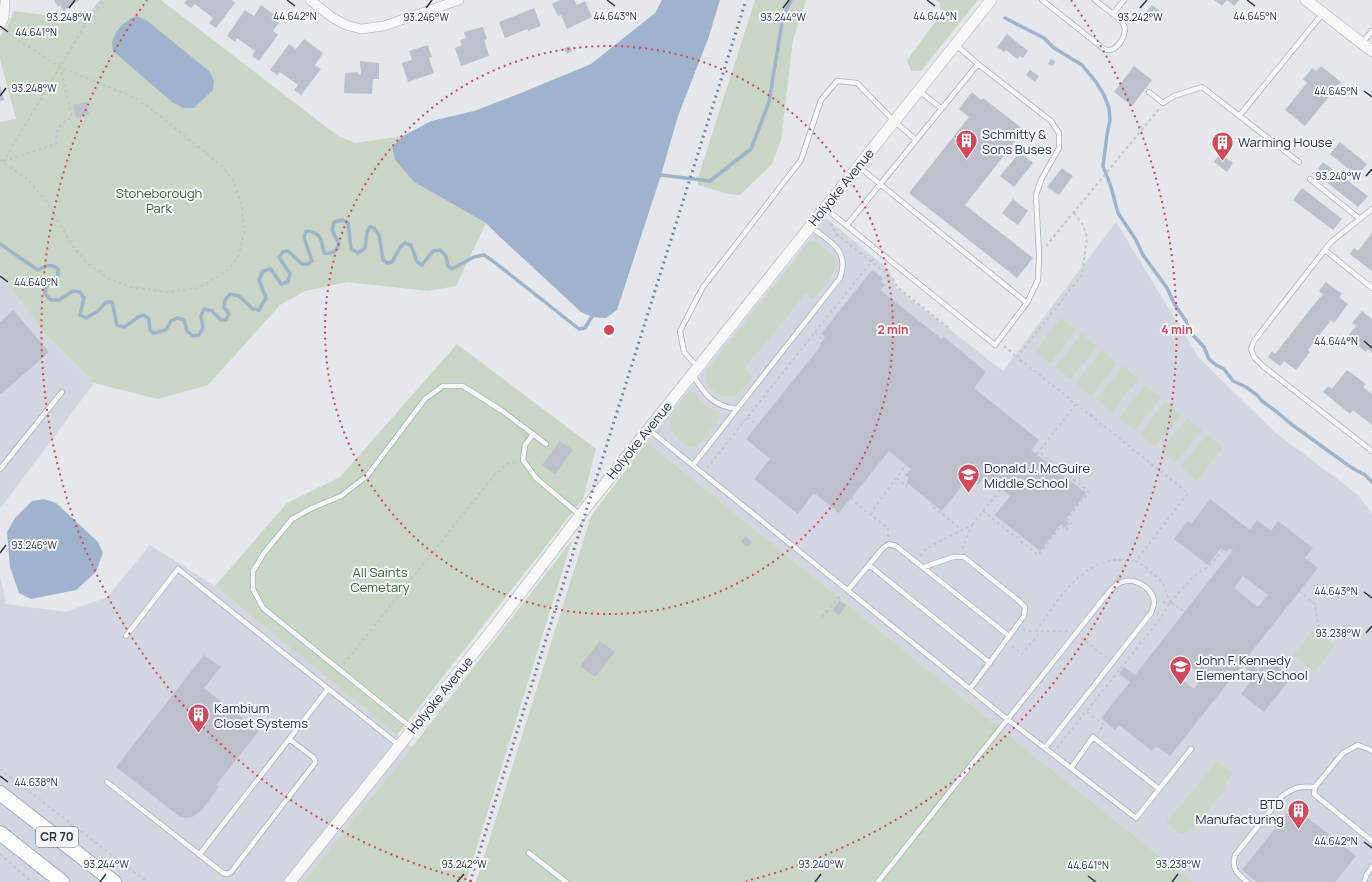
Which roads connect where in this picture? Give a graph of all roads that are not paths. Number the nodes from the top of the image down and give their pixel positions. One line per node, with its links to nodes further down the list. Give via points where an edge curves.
1 (5, 0): 11 (street, via 4,18)
2 (310, 0): 3 (street, via 333,18 361,29 384,26)
3 (459, 0)
4 (991, 0): 14 (street, Holyoke Avenue)
5 (1042, 0): 10 (lane, via 1108,50 1113,50 1118,45 1126,30 1122,21)
6 (1095, 0): 10 (lane)
7 (1124, 0): 10 (lane)
8 (1306, 0): 9 (street)
9 (1323, 13): 13 (street); 20 (lane)
10 (1113, 14)
11 (0, 25)
12 (1372, 30): 13 (lane)
13 (1362, 43): 15 (street)
14 (955, 44): 16 (lane); 17 (street, Holyoke Avenue)
15 (1372, 51)
16 (978, 64): 19 (lane); 34 (lane, via 1051,121 1059,133 1059,148 1041,180 1036,195 1038,280)
17 (918, 90): 19 (lane); 21 (street, Holyoke Avenue)
18 (1149, 92): 20 (lane, via 1163,103 1174,96 1202,87)
19 (941, 108): 22 (lane)
20 (1240, 115): 23 (lane)
21 (894, 121): 22 (lane); 24 (street, Holyoke Avenue); 35 (lane, via 857,83 837,81 829,90 822,100 801,160 703,287 680,331 684,352)
22 (916, 140): 26 (lane)
23 (1299, 162)
24 (858, 166): 26 (lane); 28 (street, Holyoke Avenue)
25 (1310, 179): 29 (lane)
26 (880, 183): 30 (lane); 34 (lane)
27 (1372, 209): 29 (lane)
28 (829, 211): 30 (lane); 31 (street, Holyoke Avenue)
29 (1360, 219): 32 (lane, via 1340,234)
30 (847, 225): 34 (lane, via 995,345)
31 (810, 226): 35 (street, Holyoke Avenue); 37 (lane, via 842,253 844,268 840,278)
32 (1325, 250): 33 (lane); 41 (lane, via 1254,341 1251,349 1254,357 1264,367)
33 (1372, 288)
34 (1028, 303)
35 (695, 370): 37 (lane, via 704,392 713,401 726,408); 38 (street, Holyoke Avenue)
36 (62, 392): 43 (lane)
37 (737, 409): 42 (lane)
38 (648, 429): 42 (lane); 44 (street, Holyoke Avenue)
39 (533, 434): 40 (lane); 44 (lane, via 525,445 523,460 536,478); 54 (lane, via 463,386 443,386 425,399 367,476 342,496 292,519 264,553 253,572 253,589 263,608)
40 (546, 444)
41 (1372, 451)
42 (693, 465): 47 (lane)
43 (0, 469)
44 (580, 515): 54 (street, Holyoke Avenue)
45 (869, 565): 46 (lane, via 889,544 896,546); 47 (lane); 50 (lane)
46 (924, 567): 49 (lane); 49 (lane, via 953,557 964,557 1019,601 1025,607 1024,616)
47 (848, 590): 52 (lane)
48 (126, 636): 51 (lane, via 178,569)
49 (1009, 636): 50 (lane)
50 (990, 663): 52 (lane)
51 (328, 689): 55 (lane); 56 (lane)
52 (970, 689): 53 (lane)
53 (1007, 719): 57 (lane); 57 (lane, via 1116,585 1126,580 1140,582 1149,590 1154,603 1151,613); 74 (lane)
54 (413, 729): 56 (street, Holyoke Avenue)
55 (289, 738): 68 (lane); 68 (lane, via 313,757 315,763 236,866 228,874 223,873)
56 (400, 746): 72 (street, Holyoke Avenue)
57 (1045, 748): 60 (lane)
58 (1191, 749): 63 (lane)
59 (1372, 752): 62 (lane, via 1358,745 1343,752)
60 (1071, 768): 63 (lane, via 1136,818); 63 (lane, via 1093,737)
61 (107, 782): 68 (lane)
62 (1315, 787): 66 (lane, via 1314,794); 75 (lane, via 1301,786 1282,796 1235,855 1232,863 1236,872)
63 (1159, 789)
64 (0, 793): 71 (main road, CR 70)
65 (0, 833): 70 (main road, CR 70)
66 (1372, 841)
67 (529, 853): 73 (lane)
68 (199, 855)
69 (1372, 867): 76 (lane)
70 (62, 882)
71 (114, 882)
72 (290, 882)
73 (566, 882)
74 (878, 882)
75 (1247, 882)
76 (1364, 882)

